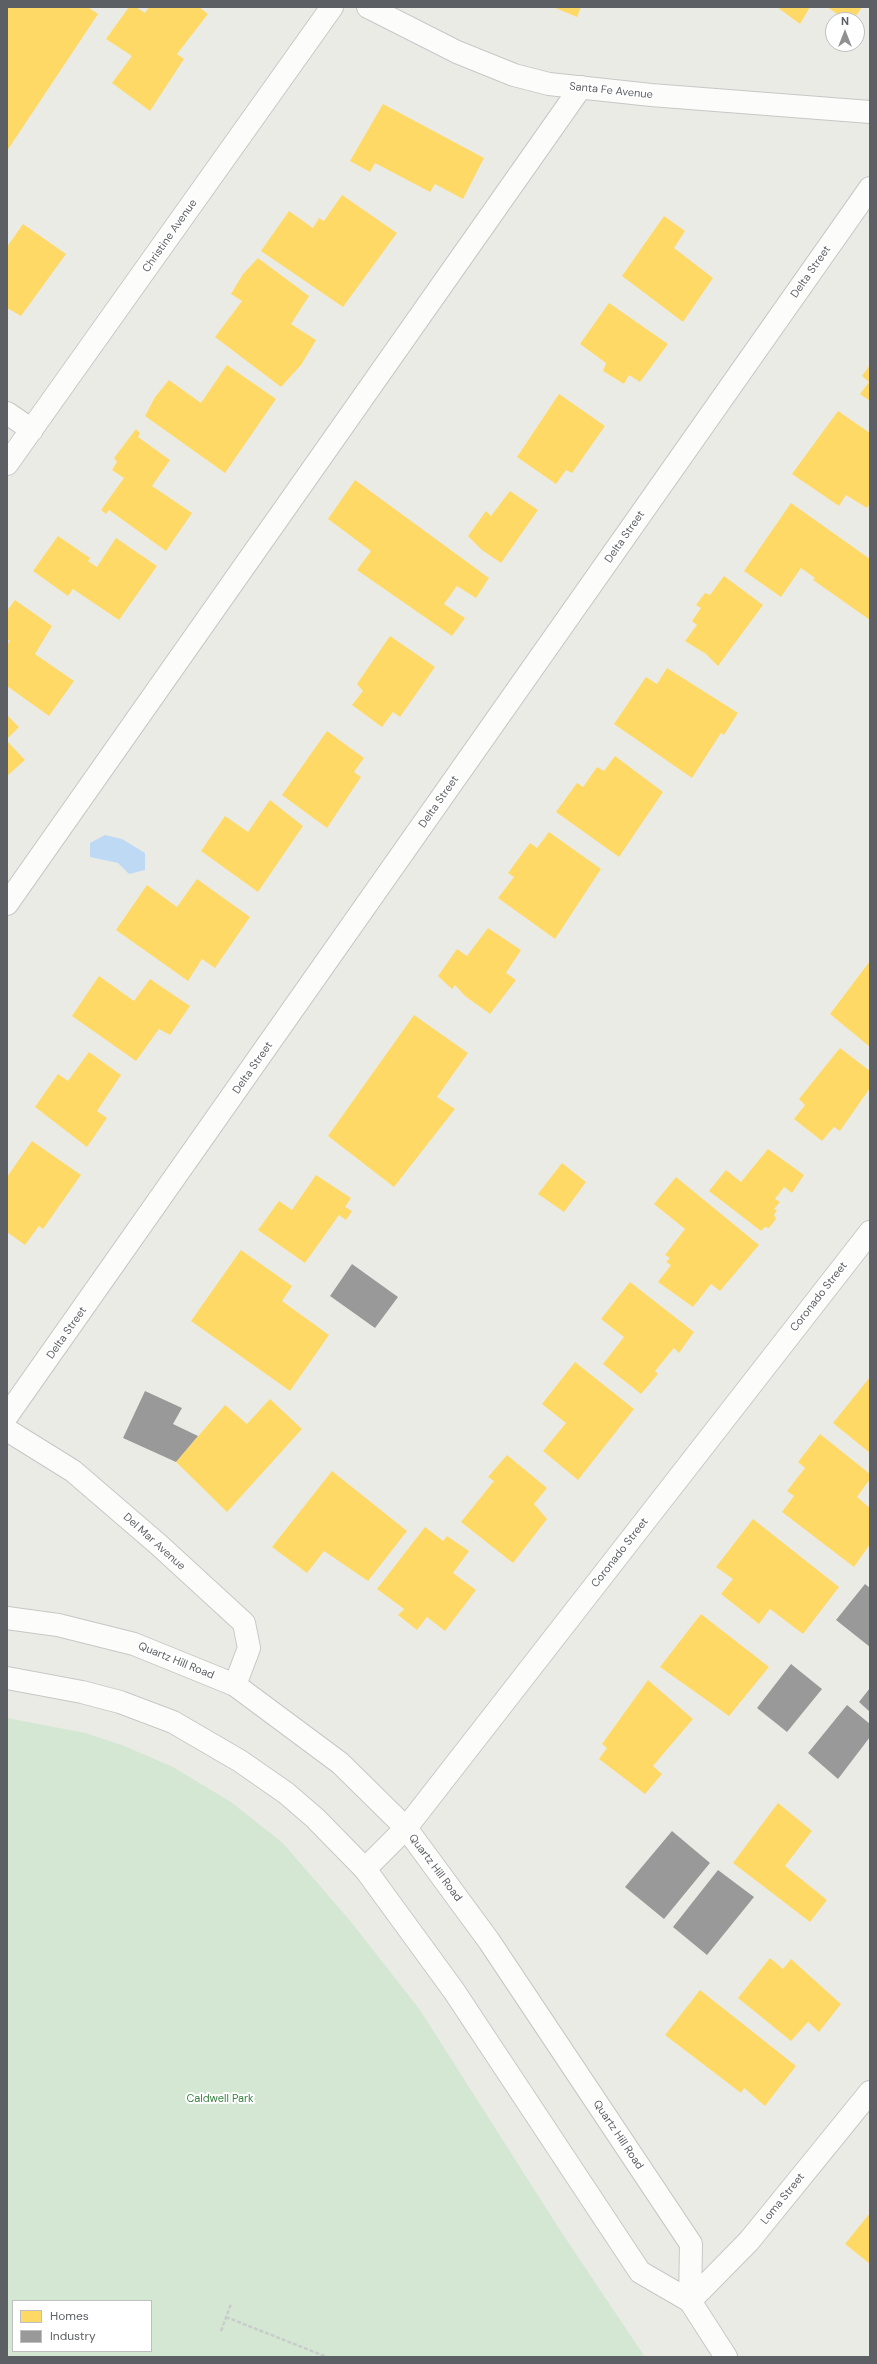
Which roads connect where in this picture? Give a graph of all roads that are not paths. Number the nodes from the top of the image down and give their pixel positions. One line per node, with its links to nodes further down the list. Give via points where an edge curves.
1 (332, 7): 7 (street, Christine Avenue)
2 (368, 7): 3 (street, Santa Fe Avenue, via 457,52 514,75 549,84)
3 (581, 87): 4 (street, Santa Fe Avenue); 9 (street)
4 (870, 112)
5 (870, 188): 11 (street, Delta Street)
6 (7, 413): 7 (street)
7 (32, 430): 8 (street, Christine Avenue)
8 (7, 464)
9 (7, 904)
10 (870, 1232): 16 (street, Coronado Street)
11 (7, 1416)
12 (7, 1430): 15 (street, Del Mar Avenue, via 73,1471 244,1623 249,1648)
13 (7, 1618): 15 (street, Quartz Hill Road, via 58,1625 128,1642)
14 (7, 1678): 17 (street, via 120,1702 173,1722 240,1761 286,1793 342,1844)
15 (235, 1685): 16 (street, Quartz Hill Road, via 340,1763)
16 (406, 1828): 17 (street, Coronado Street); 19 (street, Quartz Hill Road, via 489,1941 691,2244)
17 (365, 1869): 19 (street, via 454,1991 640,2272)
18 (870, 2092): 19 (street, Loma Street, via 749,2241)
19 (690, 2301): 20 (street)
20 (726, 2357)

